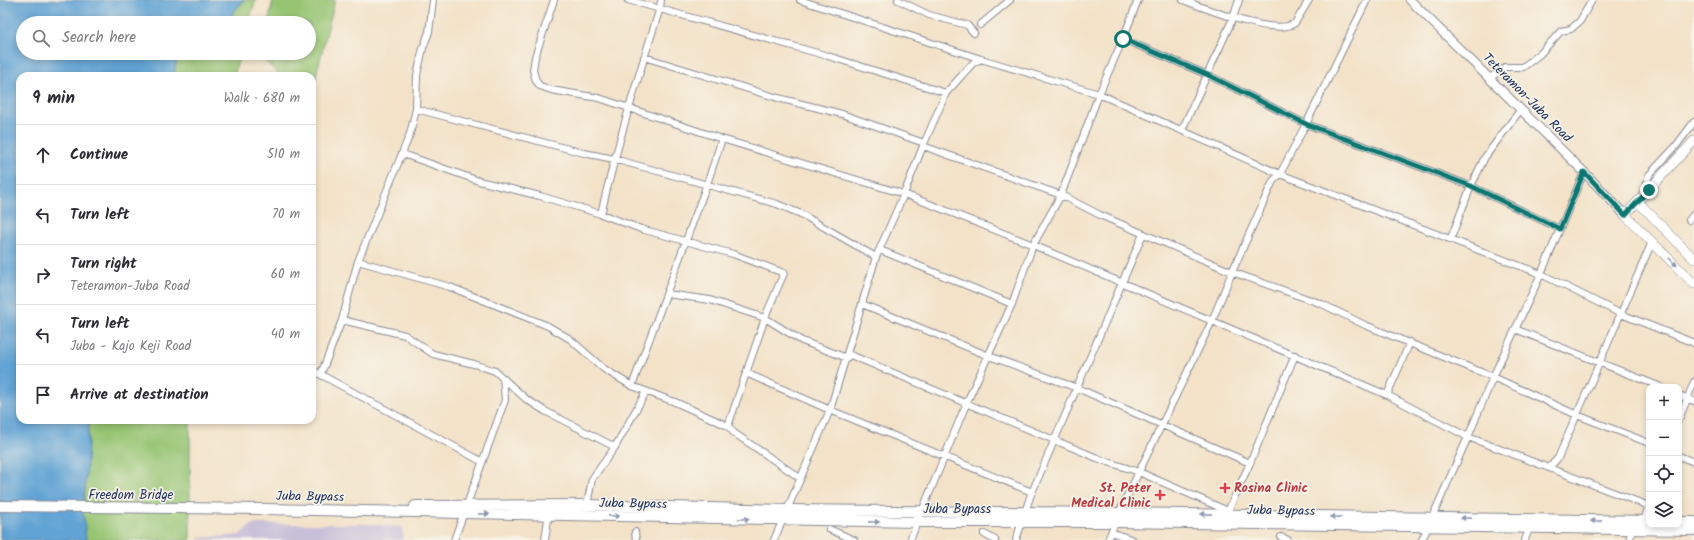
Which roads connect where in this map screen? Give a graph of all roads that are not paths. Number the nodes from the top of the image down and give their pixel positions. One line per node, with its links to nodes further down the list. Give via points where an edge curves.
1 (433, 0): 27 (street, via 429,32 422,48 417,75)
2 (554, 0): 26 (street, via 535,57 533,70 536,81 540,86 551,90 599,98)
3 (628, 0): 15 (street)
4 (661, 0): 15 (street)
5 (800, 0): 21 (street)
6 (898, 0): 18 (street, via 929,15 967,25)
7 (1010, 0): 17 (street)
8 (1138, 0): 19 (street)
9 (1183, 0): 16 (street)
10 (1239, 0): 16 (street)
11 (1309, 0): 16 (street, via 1292,25 1269,26)
12 (1367, 0): 30 (street)
13 (1410, 0): 23 (street, Teteramon-Juba Road)
14 (1592, 0): 23 (street, via 1580,21 1571,29 1561,31 1540,54 1523,67 1505,67)
15 (660, 8): 20 (street); 24 (street)
16 (1234, 18): 22 (street)
17 (980, 25)
18 (974, 33)
19 (1123, 39): 22 (street); 25 (street)
20 (644, 57): 26 (street); 34 (street, via 778,98 842,114)
21 (981, 59): 24 (street, via 973,63); 25 (street)
22 (1208, 75): 30 (street); 31 (street)
23 (1490, 78): 28 (street, Teteramon-Juba Road)
24 (946, 93): 34 (street)
25 (1099, 94): 31 (street); 43 (street)
26 (630, 108): 32 (street); 36 (street)
27 (416, 109): 35 (street); 36 (street)
28 (1521, 109): 37 (street, Teteramon-Juba Road); 40 (street, via 1484,157)
29 (1694, 122): 41 (street, via 1649,175)
30 (1306, 124): 38 (street); 40 (street)
31 (1182, 130): 38 (street)
32 (722, 139): 39 (street); 42 (street)
33 (1694, 141): 41 (main road)
34 (923, 145): 42 (street); 43 (street)
35 (402, 154): 45 (street, via 479,181); 58 (street)
36 (614, 159): 39 (street); 45 (street)
37 (1584, 172): 47 (street, Teteramon-Juba Road); 49 (street)
38 (1280, 174): 51 (street); 59 (street, via 1273,181)
39 (707, 184): 52 (street); 56 (street, via 778,204 801,214)
40 (1471, 186): 49 (street); 51 (street)
41 (1649, 190): 44 (main road)
42 (904, 194): 54 (street); 55 (street)
43 (1060, 195): 50 (street); 54 (street)
44 (1638, 202): 47 (main road); 57 (main road)
45 (601, 214): 52 (street, via 641,230)
46 (1694, 214): 48 (street)
47 (1625, 215): 53 (main road)
48 (1688, 220)
49 (1560, 229): 60 (street)
50 (1143, 234): 59 (street); 61 (street)
51 (1451, 238): 60 (street)
52 (685, 241): 63 (street); 67 (street, via 733,254 784,273)
53 (1652, 242): 62 (main road, one-way to 62); 66 (street)
54 (1033, 245): 61 (street); 65 (street)
55 (880, 250): 56 (street); 65 (street)
56 (876, 257): 64 (street)
57 (1694, 260)
58 (358, 261): 68 (street); 84 (street, via 450,287 548,326 570,339 604,369)
59 (1232, 272): 69 (street); 71 (street, via 1322,304 1365,325)
60 (1541, 274): 66 (street); 70 (street)
61 (1122, 283): 69 (street); 85 (street)
62 (1694, 284)
63 (667, 294): 67 (street, via 710,300); 84 (street)
64 (862, 304): 74 (street); 75 (street)
65 (1012, 304): 75 (street)
66 (1621, 314): 72 (street); 76 (street)
67 (765, 318): 74 (street, via 802,341); 78 (street)
68 (342, 320): 79 (street); 81 (street, via 405,334 433,354 495,371)
69 (1212, 321): 73 (street); 93 (street)
70 (1515, 329): 76 (street); 80 (street)
71 (1410, 342): 80 (street); 87 (street)
72 (1694, 343)
73 (1295, 355): 87 (street); 103 (street)
74 (847, 356): 89 (street); 90 (street)
75 (989, 356): 85 (street); 89 (street)
76 (1600, 361): 83 (street); 92 (street)
77 (316, 372): 79 (street)
78 (746, 373): 90 (street); 94 (street)
79 (321, 374): 101 (street)
80 (1493, 377): 92 (street); 95 (street)
81 (503, 378): 98 (street, via 532,403); 101 (street, via 504,400)
82 (1694, 382): 88 (street)
83 (1654, 384)
84 (632, 386): 86 (street)
85 (1077, 388): 93 (street); 96 (street)
86 (646, 392): 94 (street); 98 (street)
87 (1387, 395): 95 (street)
88 (1691, 400): 91 (street)
89 (967, 402): 96 (street); 99 (street)
90 (830, 410): 99 (street); 106 (street)
91 (1682, 414)
92 (1577, 415): 97 (street); 104 (street, via 1558,458)
93 (1162, 424): 103 (street); 105 (street)
94 (728, 426): 106 (street, via 734,434)
95 (1468, 437): 104 (street); 122 (street)
96 (1054, 440): 105 (street, via 1102,460); 107 (street)
97 (1646, 442)
98 (615, 447): 108 (street, via 592,479)
99 (945, 456): 107 (street); 115 (street)
100 (1682, 457): 102 (street)
101 (481, 461): 112 (street)
102 (1694, 462)
103 (1250, 463): 117 (street)
104 (1549, 468): 109 (street)
105 (1140, 472): 117 (street); 119 (street)
106 (800, 478): 114 (street)
107 (1032, 492): 118 (street)
108 (588, 505): 113 (main road, Juba Bypass); 114 (main road, Juba Bypass)
109 (1646, 505)
110 (0, 506): 111 (main road, Freedom Bridge)
111 (263, 509): 112 (main road, Juba Bypass)
112 (465, 509): 113 (main road, Juba Bypass); 134 (street)
113 (549, 510): 120 (main road, Juba Bypass, one-way to 120); 135 (street)
114 (787, 510): 115 (main road, Juba Bypass); 120 (street)
115 (920, 512): 118 (main road, Juba Bypass); 121 (street)
116 (1646, 512): 126 (street)
117 (1228, 513): 119 (main road, Juba Bypass, one-way to 119); 122 (main road, Juba Bypass, one-way to 117)
118 (1023, 517): 119 (main road, Juba Bypass); 121 (main road, Juba Bypass); 141 (street)
119 (1117, 517): 122 (main road, Juba Bypass); 130 (street)
120 (783, 520): 121 (main road, Juba Bypass, one-way to 121); 137 (street)
121 (916, 522): 139 (street)
122 (1429, 522): 125 (main road, Juba Bypass); 133 (street)
123 (1682, 522): 124 (main road)
124 (1694, 522)
125 (1531, 523): 126 (main road, Juba Bypass); 146 (street)
126 (1640, 523): 128 (main road, Juba Bypass); 147 (street)
127 (829, 529): 138 (street)
128 (1694, 530)
129 (635, 532): 136 (street)
130 (1111, 532): 142 (street); 143 (street)
131 (984, 534): 140 (street)
132 (1281, 537): 144 (street)
133 (1423, 539): 145 (street)
134 (454, 540)
135 (545, 540)
136 (636, 540)
137 (774, 540)
138 (854, 540)
139 (910, 540)
140 (995, 540)
141 (1016, 540)
142 (1108, 540)
143 (1133, 540)
144 (1288, 540)
145 (1430, 540)
146 (1524, 540)
147 (1629, 540)

